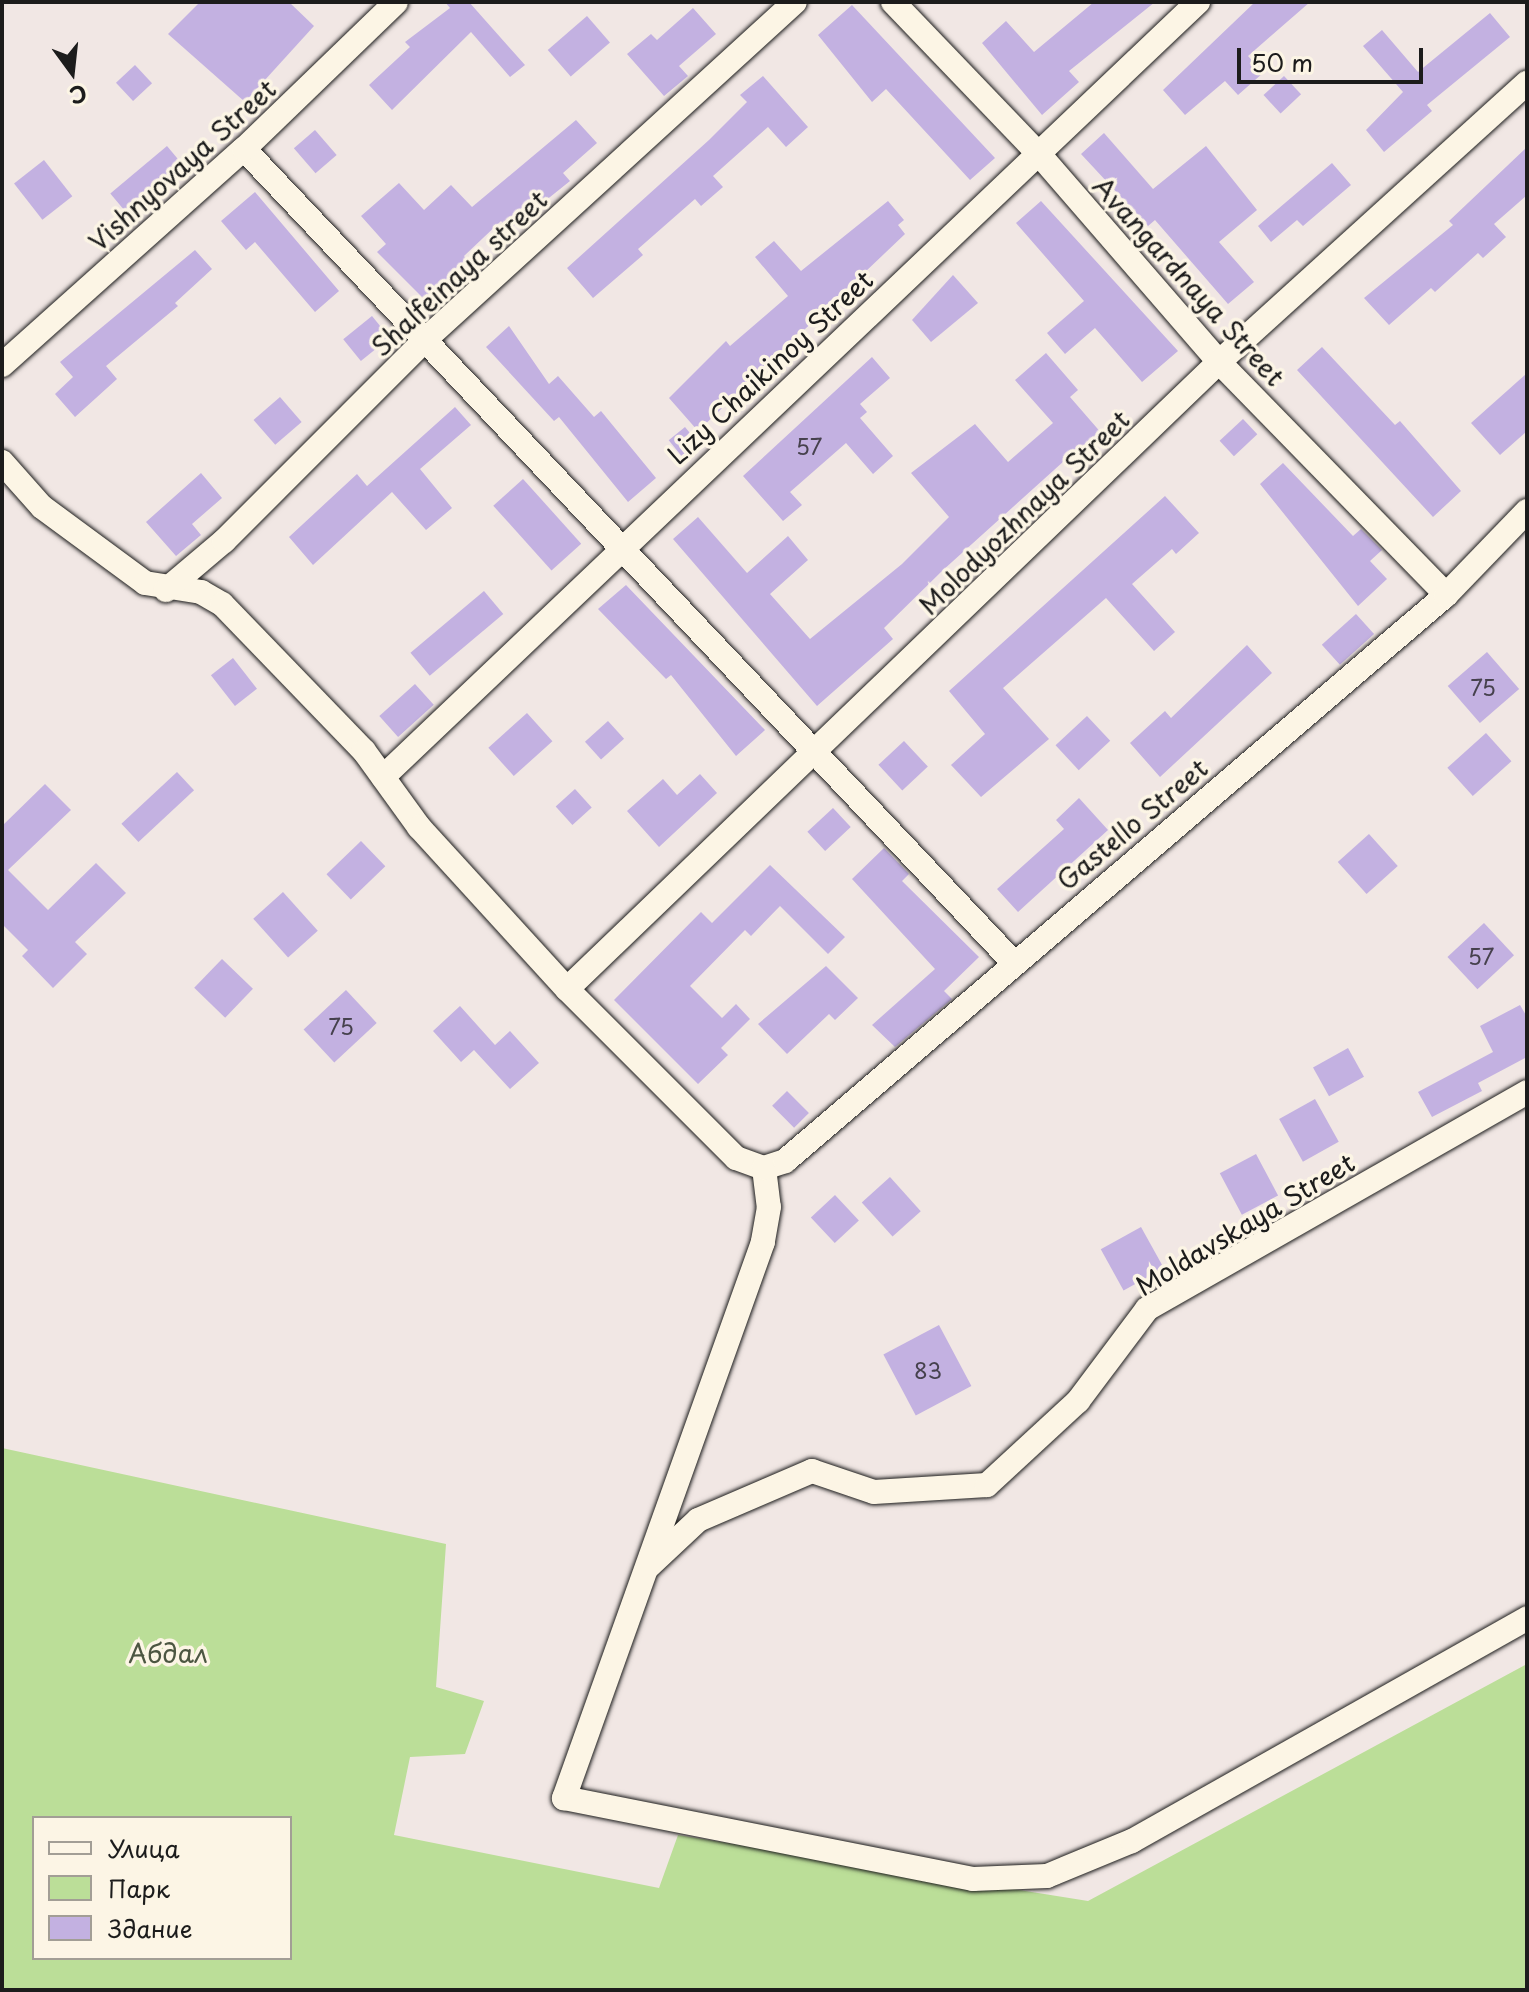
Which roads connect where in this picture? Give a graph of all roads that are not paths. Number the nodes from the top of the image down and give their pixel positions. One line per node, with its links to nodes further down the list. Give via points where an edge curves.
1 (396, 2): 6 (street, Vishnyovaya Street)
2 (795, 2): 8 (street, Shalfeinaya street)
3 (893, 2): 7 (street, Avangardnaya Street)
4 (1198, 2): 7 (street, Lizy Chaikinoy Street)
5 (1527, 83): 9 (street, Molodyozhnaya Street)
6 (244, 149): 8 (street); 10 (street, Vishnyovaya Street)
7 (1038, 153): 9 (street, Avangardnaya Street); 13 (street, Lizy Chaikinoy Street)
8 (427, 338): 13 (street); 14 (street, Shalfeinaya street, via 224,541)
9 (1219, 362): 15 (street, Avangardnaya Street); 16 (street, Molodyozhnaya Street)
10 (2, 365)
11 (2, 462): 14 (street, via 42,507 145,583)
12 (1527, 511): 15 (street, Gastello Street)
13 (622, 545): 16 (street); 17 (street, Lizy Chaikinoy Street)
14 (166, 590): 17 (street, via 201,592 222,604)
15 (1446, 595): 18 (street, Gastello Street)
16 (815, 754): 18 (street); 19 (street, Molodyozhnaya Street)
17 (383, 777): 19 (street, via 419,827)
18 (1013, 962): 21 (street, Gastello Street, via 785,1161)
19 (567, 989): 21 (street, via 736,1158)
20 (1527, 1092): 22 (street, Moldavskaya Street, via 1147,1309 1078,1401 987,1485 874,1492 812,1471 698,1520)
21 (764, 1168): 22 (street, via 769,1207 763,1242)
22 (644, 1570): 23 (street, via 564,1798 973,1879 1014,1881 1082,1865)
23 (1527, 1618)

